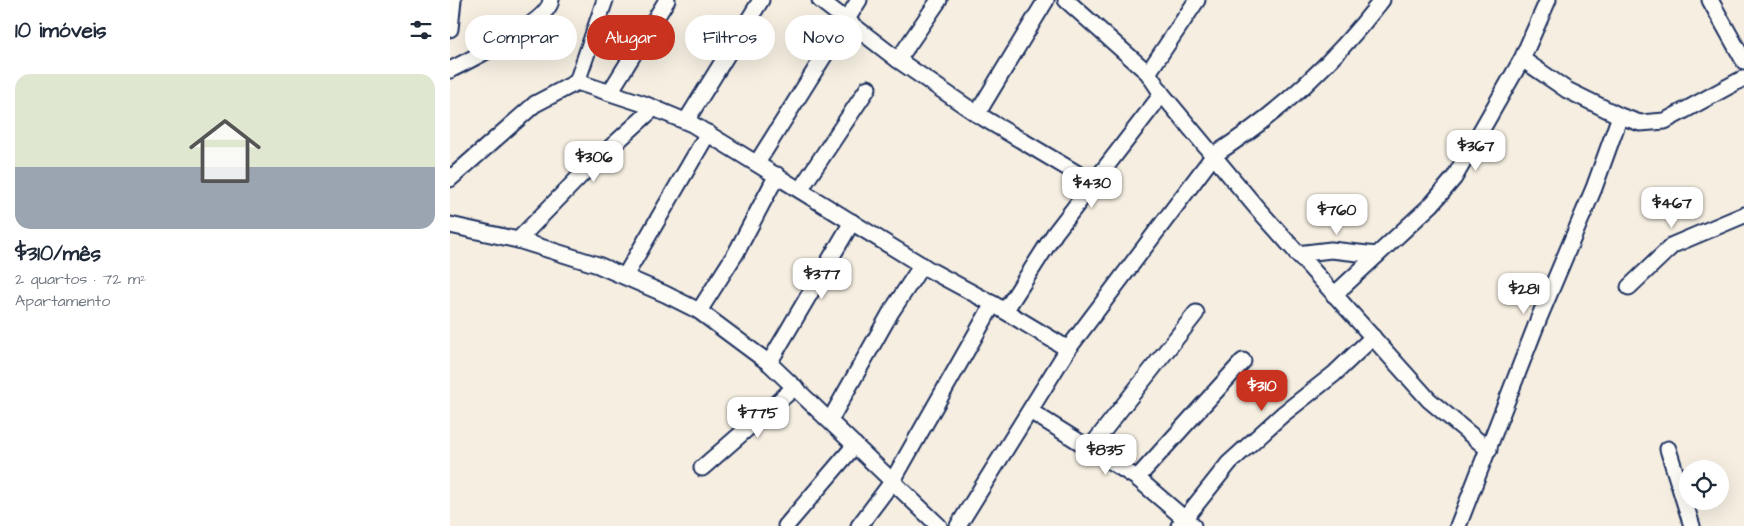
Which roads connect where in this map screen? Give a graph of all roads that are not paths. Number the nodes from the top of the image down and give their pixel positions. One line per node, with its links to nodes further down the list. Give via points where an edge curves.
1 (551, 0): 23 (street, via 549,10 530,25)
2 (605, 0): 26 (street)
3 (667, 0): 28 (street)
4 (761, 0): 33 (street)
5 (820, 0): 15 (street)
6 (859, 0): 16 (street)
7 (939, 0): 21 (street)
8 (1046, 0): 31 (street)
9 (1066, 0): 24 (street)
10 (1197, 0): 24 (street)
11 (1382, 0): 35 (street, via 1292,98 1248,134)
12 (1548, 0): 19 (street)
13 (1710, 0): 22 (street)
14 (452, 4): 17 (street)
15 (839, 15)
16 (850, 15)
17 (450, 29)
18 (862, 33): 21 (street)
19 (1522, 59): 32 (street, via 1567,90); 46 (street, via 1454,178 1432,204)
20 (822, 60): 36 (street)
21 (898, 60): 31 (street)
22 (1744, 61)
23 (450, 70)
24 (1148, 73): 29 (street)
25 (1744, 78): 32 (street, via 1665,121 1640,123)
26 (577, 82): 28 (street); 38 (street, via 527,110)
27 (868, 88): 40 (street)
28 (610, 92): 30 (street)
29 (1162, 94): 35 (street); 39 (street)
30 (654, 108): 33 (street); 44 (street, via 588,168)
31 (977, 114): 39 (street)
32 (1620, 116): 64 (street)
33 (686, 121): 34 (street)
34 (708, 134): 36 (street); 48 (street)
35 (1214, 155): 45 (street); 55 (street)
36 (757, 163): 37 (street)
37 (777, 175): 40 (street); 52 (street, via 736,254)
38 (450, 179)
39 (1093, 183): 51 (street)
40 (800, 190): 42 (street)
41 (1744, 215): 49 (street, via 1673,245)
42 (852, 222): 47 (street); 57 (street)
43 (450, 225): 44 (street)
44 (518, 240): 48 (street)
45 (1297, 254): 46 (street, via 1331,250); 50 (street)
46 (1377, 255): 50 (street)
47 (922, 265): 51 (street); 60 (street, via 891,312)
48 (624, 276): 52 (street)
49 (1629, 287)
50 (1334, 295): 54 (street)
51 (999, 308): 55 (street); 67 (street)
52 (699, 311): 57 (street)
53 (1196, 313): 62 (street)
54 (1373, 337): 64 (street, via 1429,400); 68 (street, via 1229,463)
55 (1068, 349): 59 (street)
56 (1243, 361): 66 (street)
57 (769, 363): 58 (street)
58 (795, 387): 60 (street); 65 (street)
59 (1030, 410): 62 (street); 72 (street)
60 (830, 420): 61 (street)
61 (854, 445): 67 (street); 69 (street)
62 (1090, 448): 66 (street)
63 (1668, 449): 74 (street)
64 (1489, 450): 73 (street)
65 (702, 468)
66 (1137, 478): 68 (street)
67 (892, 482): 70 (street); 71 (street)
68 (1186, 524)
69 (786, 526)
70 (859, 526)
71 (939, 526)
72 (958, 526)
73 (1458, 526)
74 (1692, 526)

